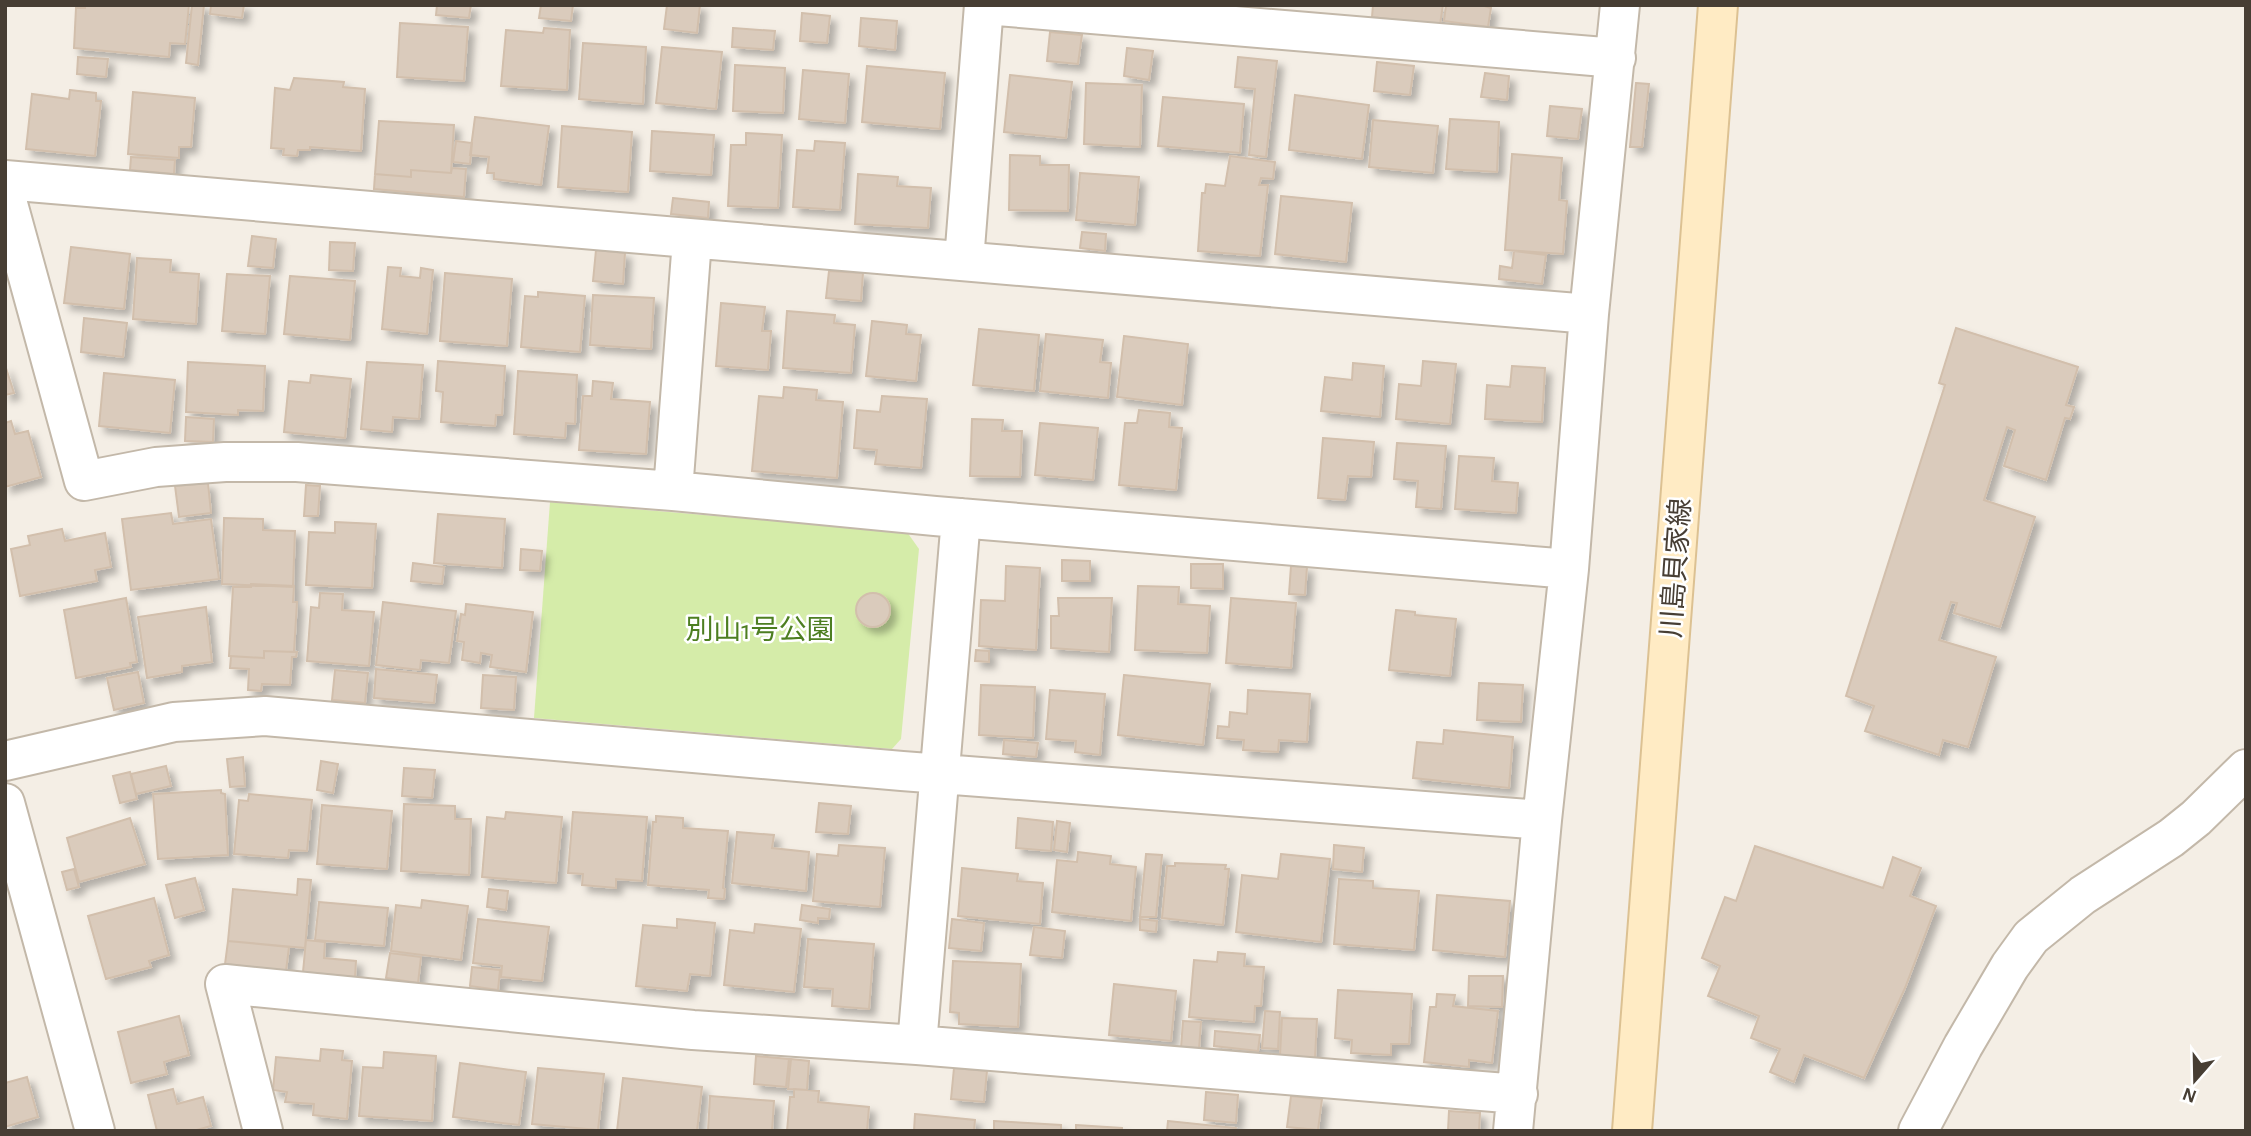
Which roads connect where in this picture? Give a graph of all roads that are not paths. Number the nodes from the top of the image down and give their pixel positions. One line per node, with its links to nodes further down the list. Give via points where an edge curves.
1 (984, 5): 4 (street); 8 (street)
2 (1620, 5): 4 (street)
3 (1718, 5): 22 (main road, 川島貝家線)
4 (1616, 58): 9 (street)
5 (5, 180): 7 (street)
6 (5, 192): 10 (street, via 85,481 156,467 297,462)
7 (692, 240): 8 (street); 10 (street)
8 (964, 261): 9 (street)
9 (1589, 314): 12 (street)
10 (673, 491): 11 (street)
11 (961, 518): 12 (street); 15 (street)
12 (1569, 569): 17 (street)
13 (5, 761): 15 (street, via 174,723 265,716)
14 (2246, 769): 23 (street, via 2179,831 2083,895 2031,937 1963,1046)
15 (939, 774): 17 (street); 18 (street)
16 (5, 803): 20 (street)
17 (1542, 820): 19 (street)
18 (917, 1045): 19 (street); 21 (street, via 693,1030 225,984)
19 (1515, 1113)
20 (95, 1131)
21 (263, 1131)
22 (1632, 1131)
23 (1918, 1131)

